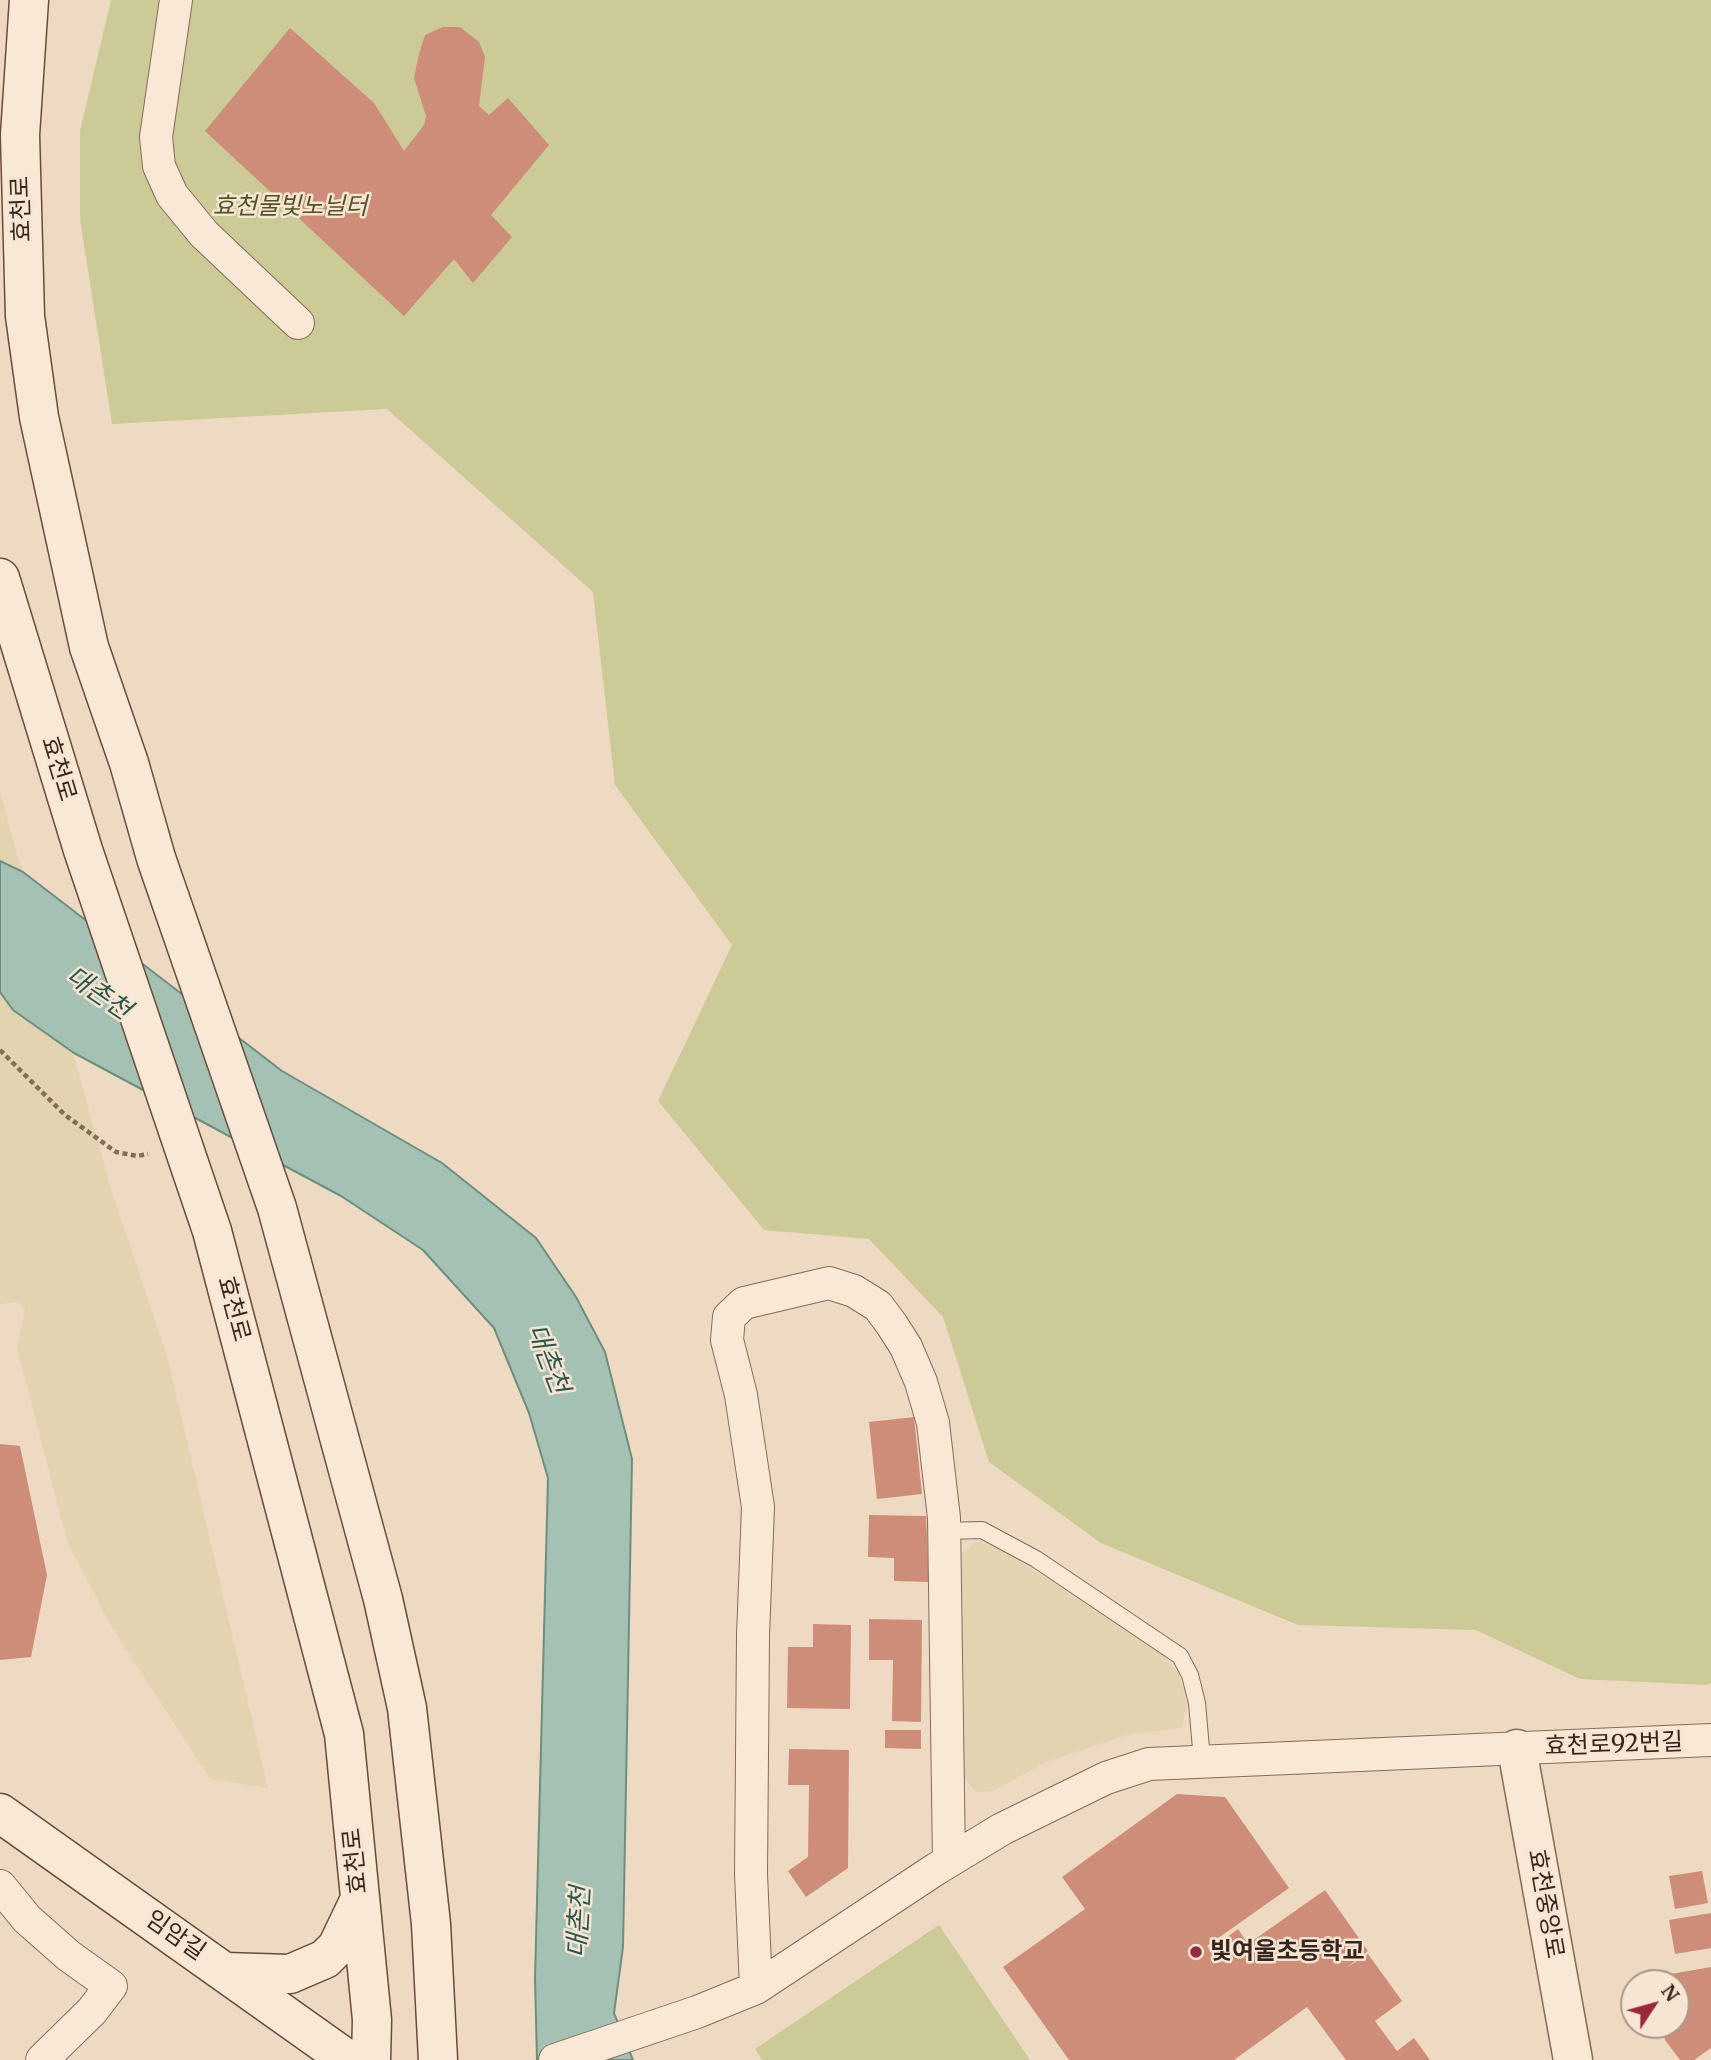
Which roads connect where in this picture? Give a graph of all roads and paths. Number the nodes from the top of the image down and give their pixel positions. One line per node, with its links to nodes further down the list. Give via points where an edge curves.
1 (29, 0): 20 (main road, 효천로, via 20,135 25,316 39,417 89,647 277,1208 383,1599 407,1708 431,1924)
2 (176, 0): 3 (street, via 156,137 159,166 172,195 204,234)
3 (298, 323)
4 (0, 578): 6 (main road, 효천로, via 83,850)
5 (0, 1050): 6 (path, via 65,1115 116,1153 137,1156)
6 (183, 1146): 14 (main road, 효천로, via 212,1231 344,1734)
7 (944, 1531): 10 (lane, via 982,1530 1036,1559 1180,1656 1197,1703); 12 (street); 16 (street, via 933,1423 924,1392 906,1347 878,1306 829,1283 744,1303 729,1317 727,1340 741,1395 758,1507 751,1874)
8 (1711, 1741): 9 (street, 효천로92번길)
9 (1517, 1749): 10 (street, 효천로92번길); 22 (main road, 효천중앙로)
10 (1202, 1760): 12 (street, 효천로92번길, via 1149,1764 1106,1778 1002,1829)
11 (0, 1813): 15 (main road, 임암길)
12 (949, 1861): 16 (street, 효천로92번길)
13 (0, 1886): 17 (street, via 27,1919 111,1986)
14 (360, 1899): 15 (main road, via 337,1947 325,1959 290,1974); 19 (main road, 효천로, via 372,2020)
15 (225, 1972): 18 (main road, 임암길)
16 (756, 1988): 21 (street, 효천로92번길)
17 (42, 2060)
18 (348, 2060)
19 (371, 2060)
20 (438, 2060)
21 (555, 2060)
22 (1573, 2060)

